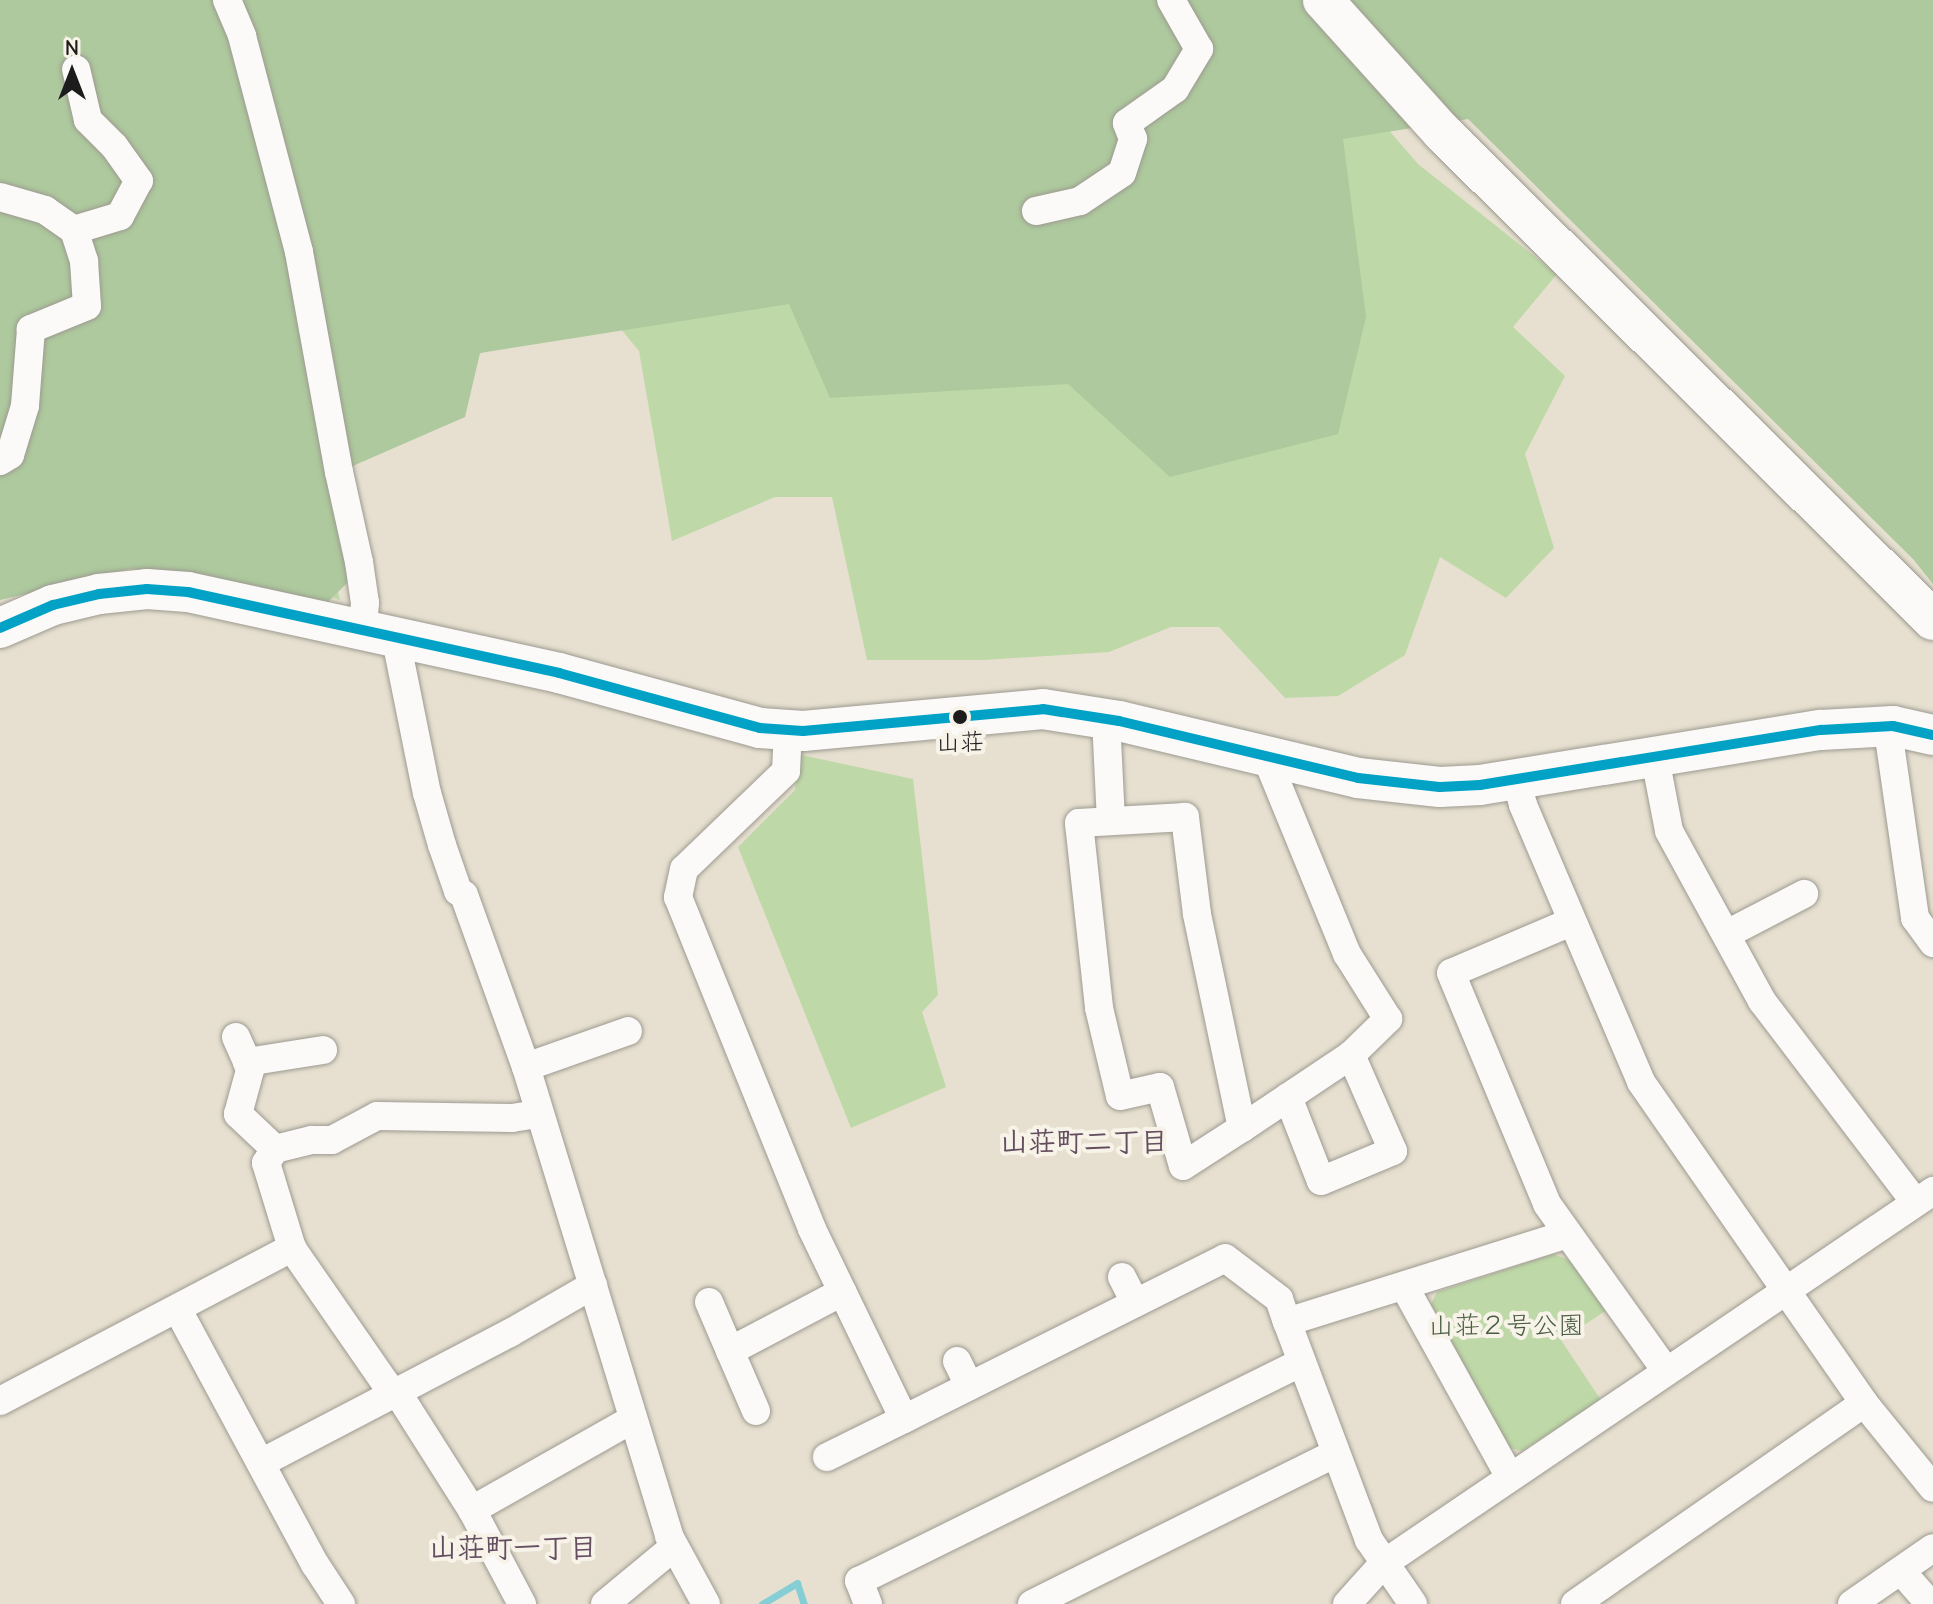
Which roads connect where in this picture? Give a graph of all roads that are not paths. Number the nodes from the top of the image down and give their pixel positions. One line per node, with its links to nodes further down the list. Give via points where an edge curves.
1 (227, 0): 11 (street, via 242,36 299,252 365,603)
2 (1171, 0): 6 (street, via 1199,49 1175,89 1127,123 1133,139 1122,173 1080,201)
3 (1323, 0): 9 (street, via 1442,132)
4 (76, 69): 7 (street, via 88,120 139,181 120,216)
5 (0, 197): 7 (street, via 45,210)
6 (1036, 211)
7 (74, 230): 8 (street, via 84,261 87,306 31,329 25,406 10,455)
8 (0, 461)
9 (1933, 620)
10 (0, 628): 11 (street, via 53,605 147,589 188,592)
11 (379, 631): 14 (street, via 760,728); 28 (street, via 442,845)
12 (1106, 719): 14 (street, via 1043,709); 16 (street); 19 (street)
13 (1893, 726): 15 (street); 17 (street, via 1821,730); 20 (street, via 1890,744)
14 (788, 730): 40 (street, via 786,771 687,847 678,897)
15 (1933, 735)
16 (1265, 754): 18 (street, via 1396,783 1440,787); 27 (street, via 1347,954 1388,1019)
17 (1655, 758): 18 (street); 23 (street, via 1669,831)
18 (1516, 780): 22 (street)
19 (1111, 821): 31 (street, via 1185,817 1197,914); 31 (street, via 1079,823 1099,1008 1120,1096 1160,1087 1183,1166)
20 (1920, 867): 24 (street, via 1915,918)
21 (1804, 894): 23 (street)
22 (1571, 922): 34 (street, via 1451,973 1547,1204); 39 (street, via 1641,1082)
23 (1727, 934): 33 (street, via 1762,1001)
24 (1933, 943)
25 (628, 1031): 28 (street)
26 (323, 1050): 32 (street, via 241,1049 250,1070 238,1114)
27 (1351, 1055): 29 (street); 29 (street, via 1393,1151 1321,1181)
28 (526, 1067): 30 (street)
29 (1288, 1097): 31 (street)
30 (538, 1114): 32 (street, via 377,1116 332,1140); 37 (street)
31 (1242, 1128)
32 (275, 1149): 35 (street, via 266,1163)
33 (1924, 1196): 39 (street)
34 (1568, 1234): 38 (street); 47 (street)
35 (292, 1248): 43 (street); 48 (street)
36 (1122, 1277): 42 (street)
37 (593, 1285): 48 (street); 52 (street)
38 (1404, 1286): 44 (street); 57 (street)
39 (1785, 1289): 47 (street); 50 (street)
40 (842, 1292): 45 (street); 53 (street)
41 (709, 1302): 45 (street)
42 (1135, 1303): 44 (street, via 1225,1258 1279,1299); 53 (street, via 963,1374)
43 (178, 1310): 49 (street); 56 (street)
44 (1287, 1322): 46 (street)
45 (730, 1351): 51 (street)
46 (1302, 1362): 54 (street); 68 (street, via 859,1581)
47 (1666, 1371): 57 (street)
48 (394, 1393): 56 (street); 59 (street)
49 (0, 1401)
50 (1864, 1403): 58 (street); 72 (street)
51 (756, 1411)
52 (633, 1419): 59 (street); 60 (street)
53 (904, 1419): 55 (street)
54 (1336, 1453): 62 (street); 69 (street)
55 (827, 1457)
56 (261, 1463): 64 (street)
57 (1510, 1477): 62 (street)
58 (1933, 1488)
59 (472, 1510): 65 (street)
60 (674, 1547): 66 (street); 67 (street)
61 (1933, 1548): 63 (street)
62 (1383, 1564): 70 (street); 71 (street)
63 (1901, 1571): 73 (street); 74 (street)
64 (341, 1604)
65 (522, 1604)
66 (605, 1604)
67 (706, 1604)
68 (868, 1604)
69 (1032, 1604)
70 (1347, 1604)
71 (1413, 1604)
72 (1575, 1604)
73 (1852, 1604)
74 (1930, 1604)

